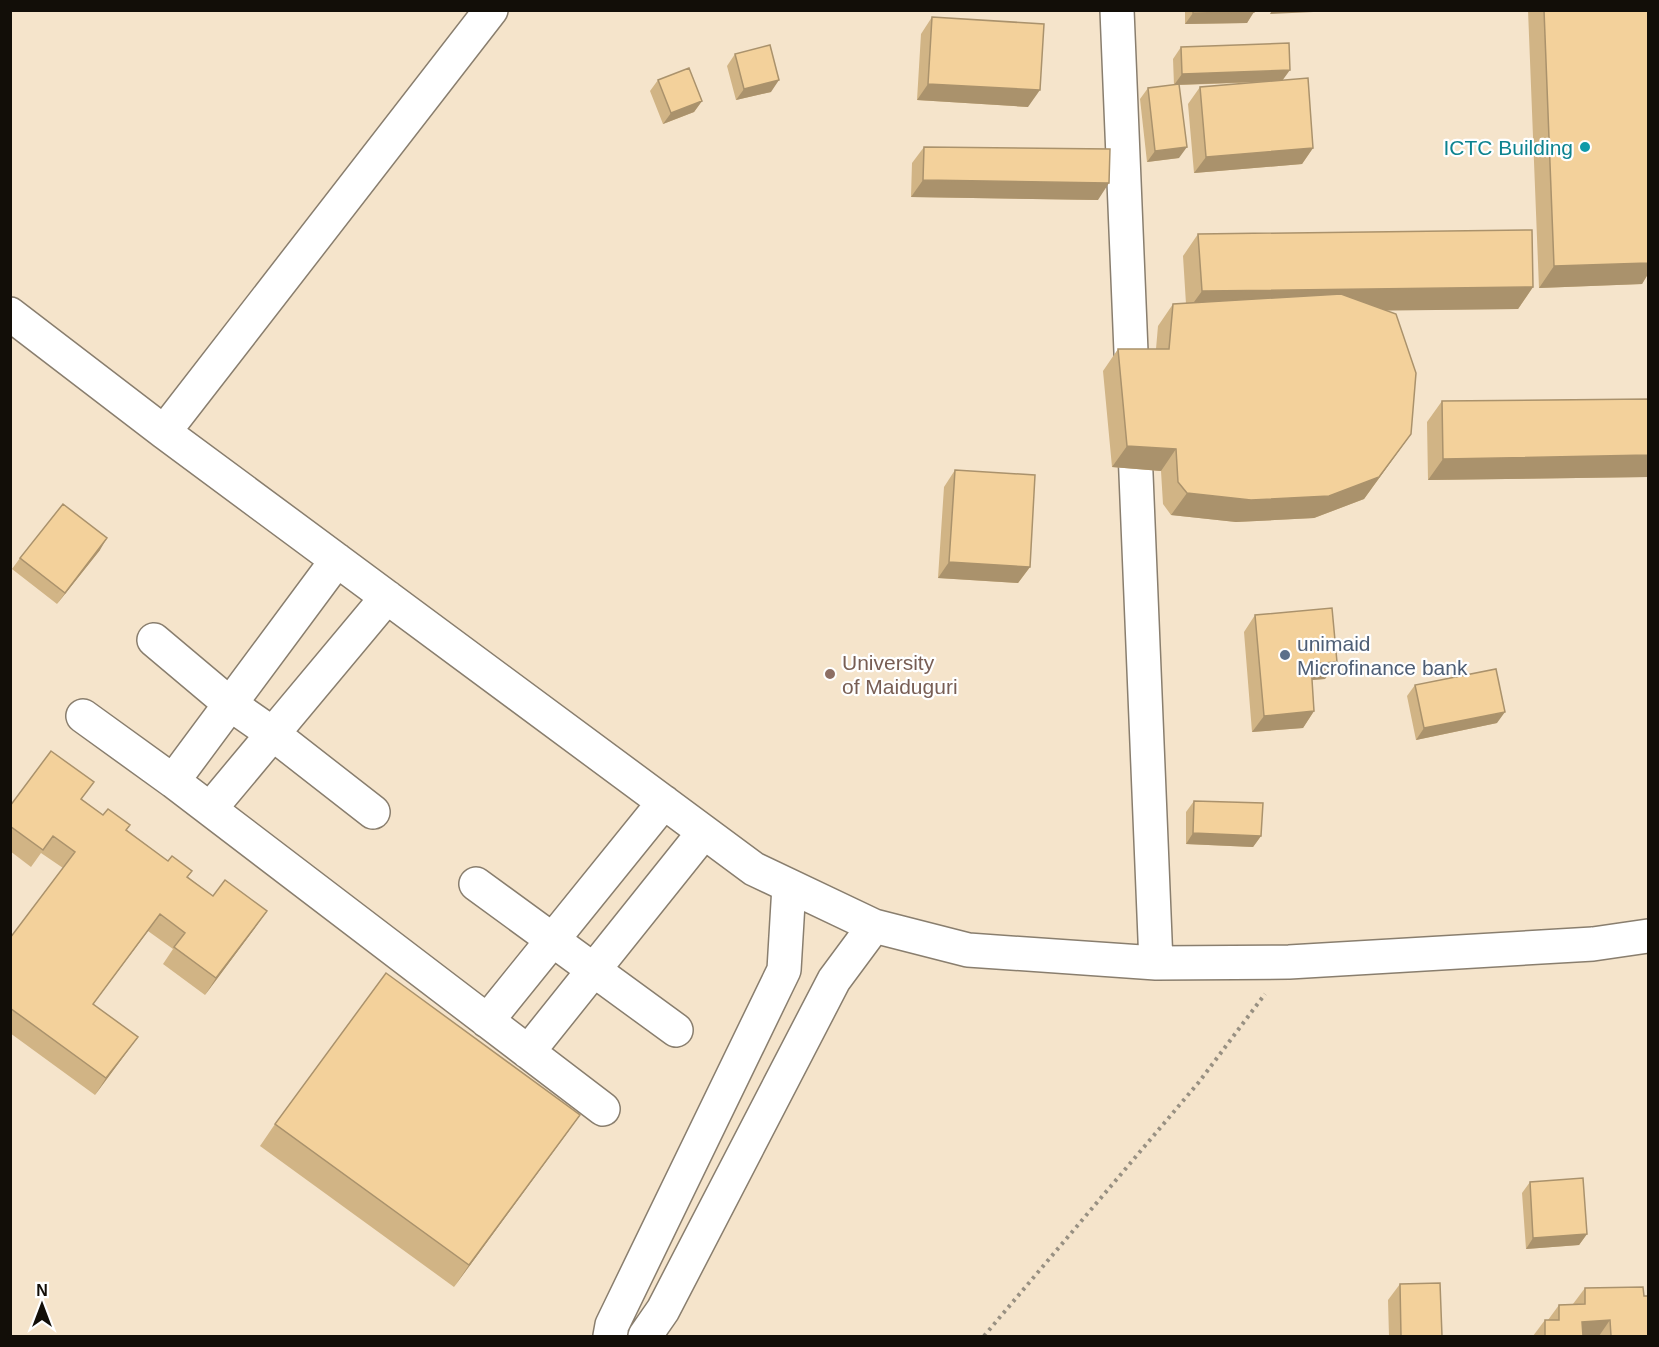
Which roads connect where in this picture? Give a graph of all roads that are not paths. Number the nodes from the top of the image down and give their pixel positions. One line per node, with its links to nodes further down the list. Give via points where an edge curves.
1 (491, 10): 4 (street)
2 (1117, 10): 23 (street)
3 (10, 314): 4 (street)
4 (164, 432): 5 (street)
5 (337, 560): 6 (street); 8 (street)
6 (387, 597): 10 (street); 12 (street)
7 (154, 640): 8 (street)
8 (230, 704): 10 (street); 11 (street)
9 (83, 716): 11 (street)
10 (273, 734): 13 (street); 14 (street)
11 (173, 781): 13 (street)
12 (664, 802): 15 (street); 20 (street)
13 (210, 809): 25 (street)
14 (373, 813)
15 (704, 832): 17 (street, via 754,869); 24 (street)
16 (476, 884): 20 (street)
17 (789, 886): 18 (street); 29 (street, via 784,970)
18 (874, 926): 23 (street, via 968,950); 30 (street, via 834,980 663,1310)
19 (1648, 936): 21 (street)
20 (553, 939): 24 (street); 25 (street)
21 (1593, 944): 22 (street); 23 (street, via 1289,962)
22 (1648, 959)
23 (1156, 963)
24 (594, 970): 26 (street); 27 (street)
25 (487, 1021): 27 (street)
26 (676, 1030)
27 (528, 1052): 28 (street)
28 (603, 1109)
29 (610, 1336)
30 (645, 1336)

